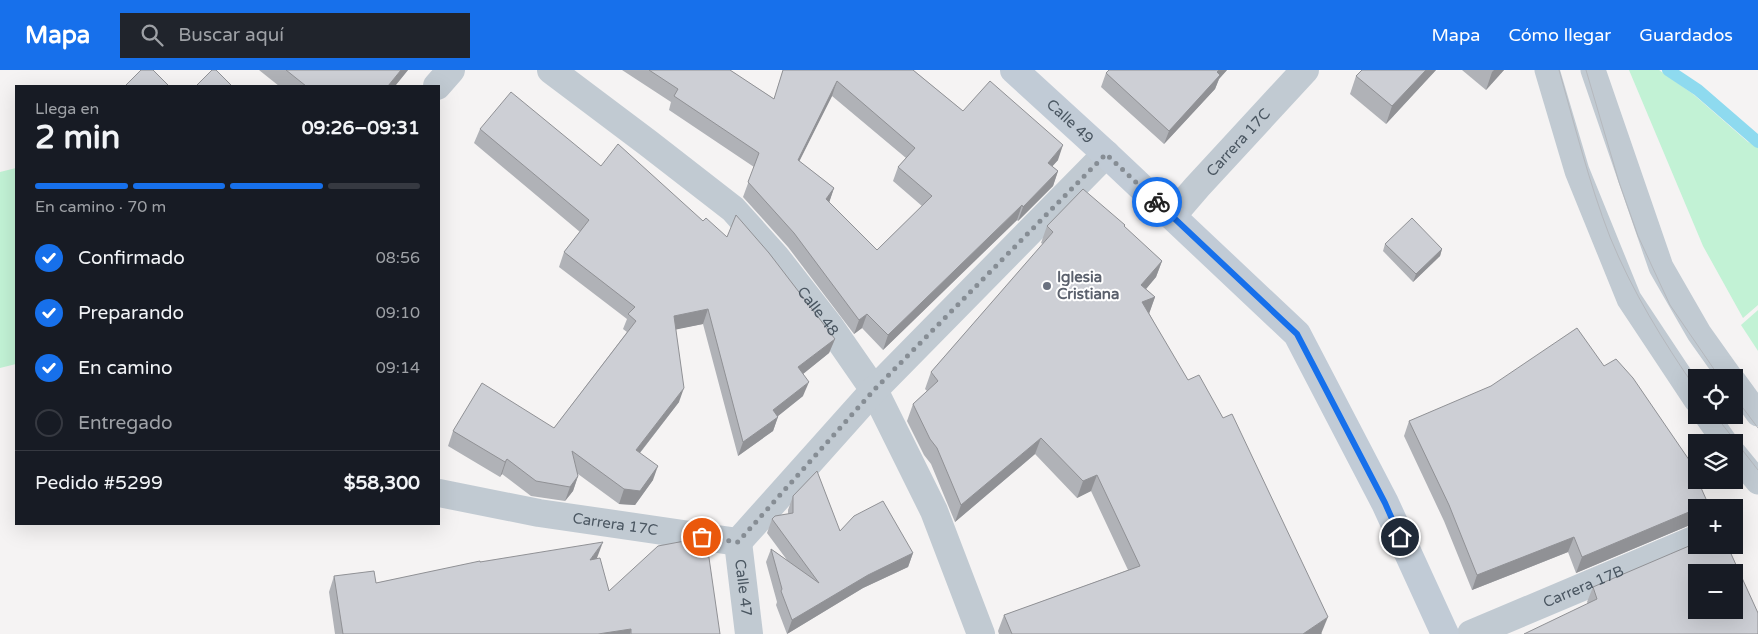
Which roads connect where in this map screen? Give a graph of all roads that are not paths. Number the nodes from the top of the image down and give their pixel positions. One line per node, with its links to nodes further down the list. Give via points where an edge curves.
1 (451, 70): 7 (street)
2 (551, 70): 12 (street, Calle 48, via 733,210 776,257 830,325)
3 (1014, 70): 8 (main road, Calle 49)
4 (1305, 70): 9 (street, Carrera 17C)
5 (1547, 70): 11 (street, via 1577,171 1629,299)
6 (1593, 70): 10 (street, via 1661,267)
7 (438, 85)
8 (1106, 154): 9 (main road, Calle 49); 12 (street)
9 (1172, 216): 22 (main road, Calle 49, via 1297,334 1385,503)
10 (1725, 369)
11 (1688, 388)
12 (874, 390): 18 (street); 21 (street, Calle 48, via 934,511)
13 (1743, 393): 14 (street)
14 (1758, 414)
15 (1743, 464): 16 (street)
16 (1758, 482)
17 (440, 493): 18 (street, Carrera 17C, via 539,513)
18 (738, 542): 20 (street, Calle 47)
19 (1688, 542): 23 (street, Carrera 17B)
20 (749, 634)
21 (981, 634)
22 (1445, 634)
23 (1471, 634)

